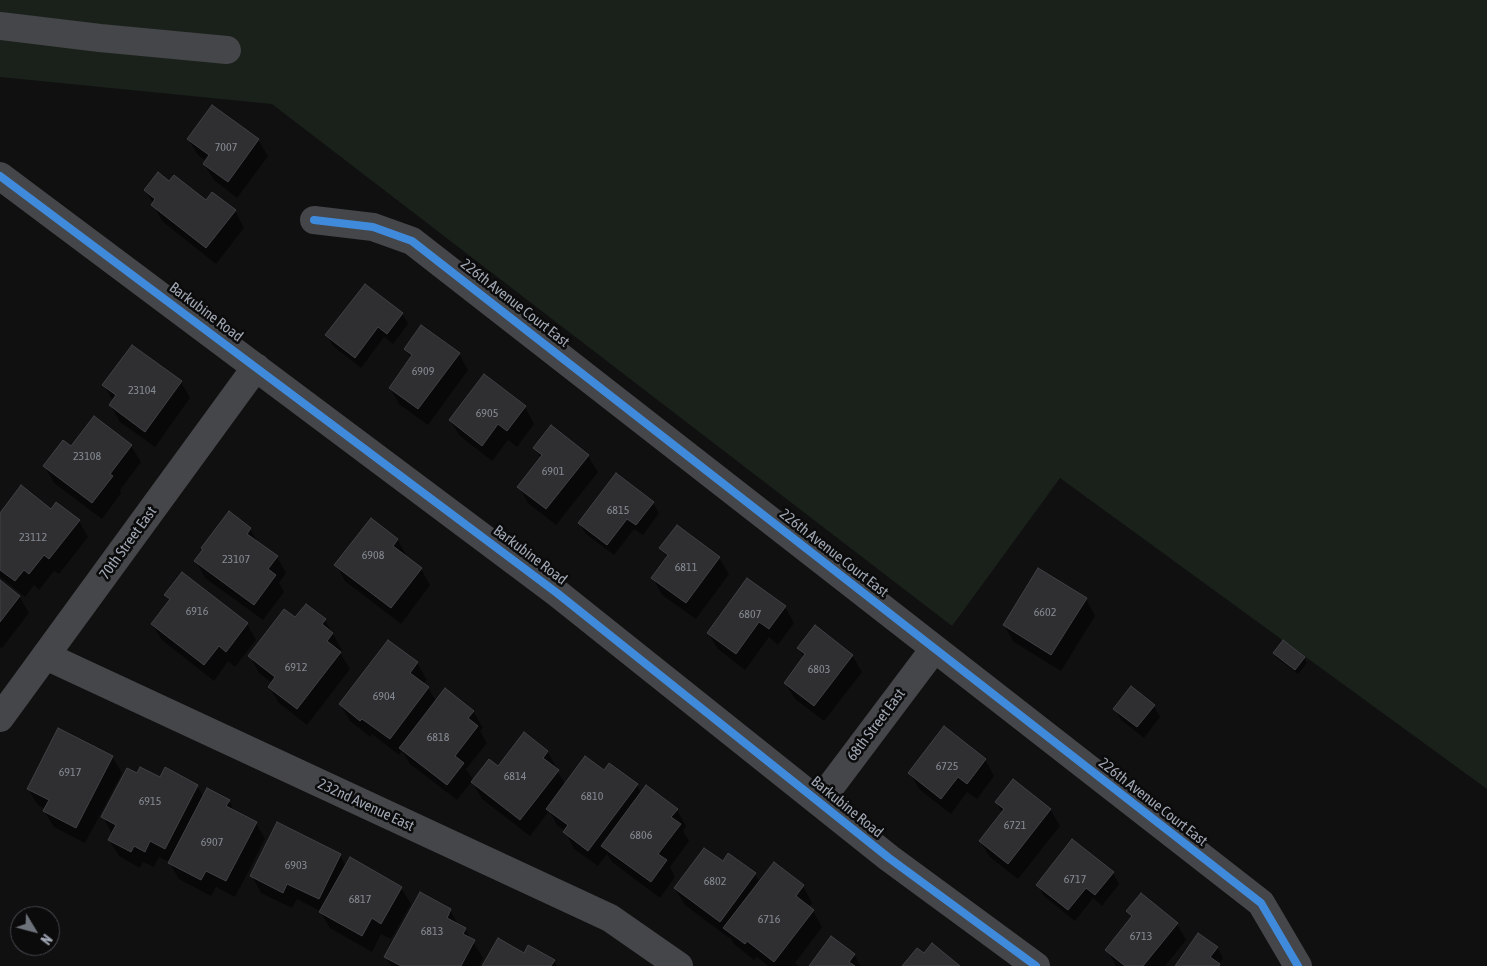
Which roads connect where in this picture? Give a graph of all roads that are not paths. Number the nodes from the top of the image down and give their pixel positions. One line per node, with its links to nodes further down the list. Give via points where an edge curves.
1 (0, 26): 2 (street)
2 (227, 50)
3 (0, 176): 5 (street, Barkubine Road)
4 (314, 220): 6 (street, 226th Avenue Court East, via 373,227 412,241)
5 (256, 367): 7 (street, 70th Street East); 9 (street, Barkubine Road, via 557,593)
6 (934, 649): 9 (street, 68th Street East); 12 (street, 226th Avenue Court East, via 1261,903)
7 (46, 656): 8 (street, 70th Street East); 10 (street, 232nd Avenue East, via 610,918)
8 (0, 718)
9 (819, 802): 11 (street, Barkubine Road)
10 (678, 966)
11 (1036, 966)
12 (1298, 966)

